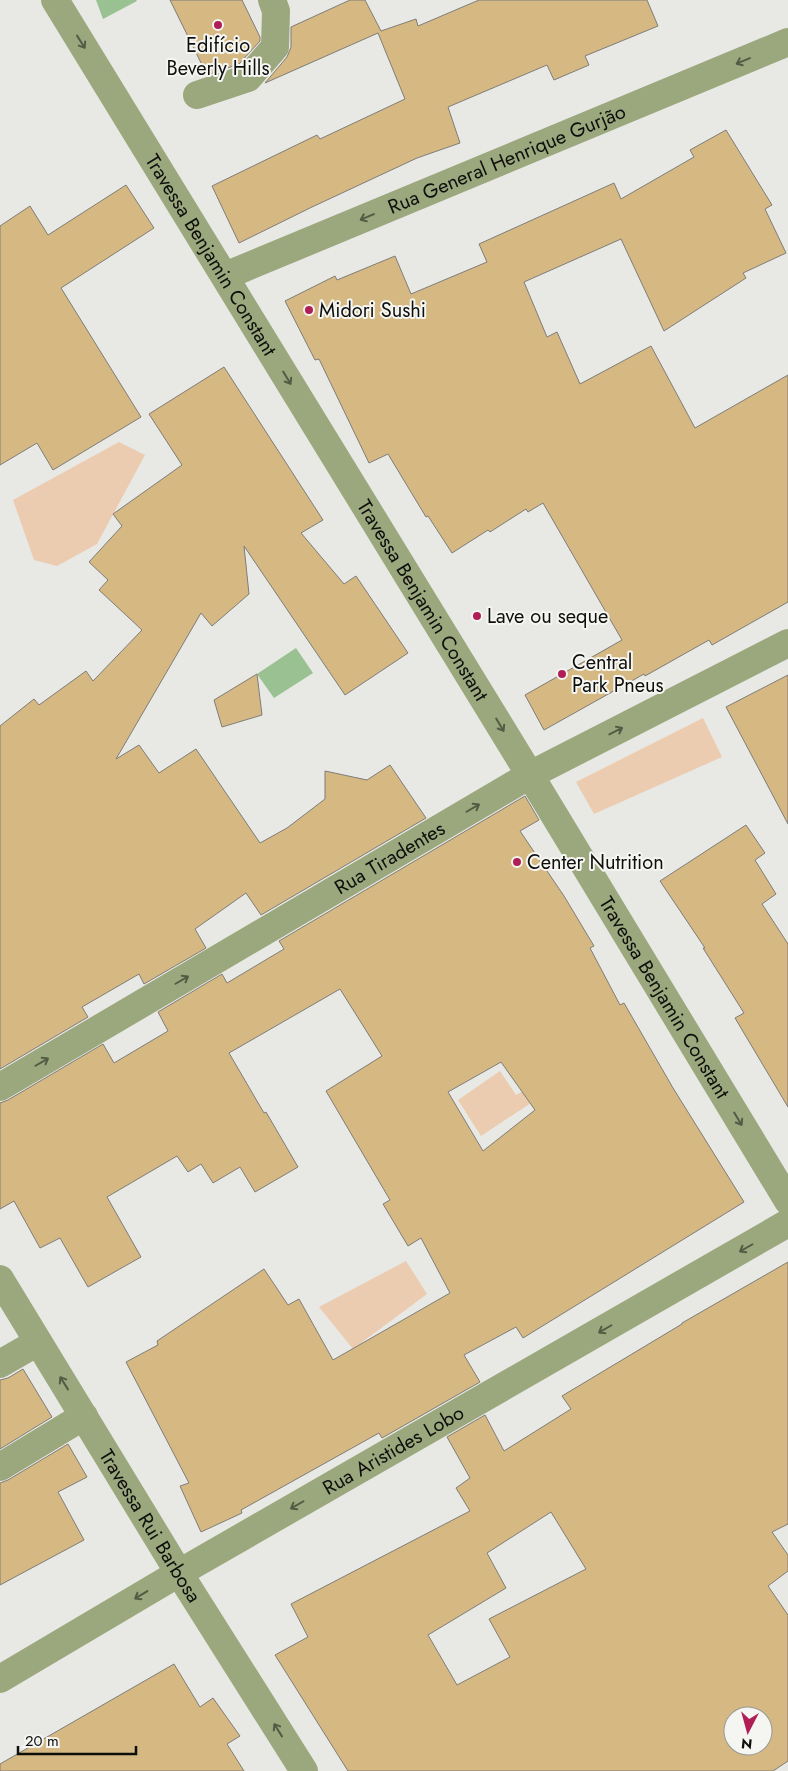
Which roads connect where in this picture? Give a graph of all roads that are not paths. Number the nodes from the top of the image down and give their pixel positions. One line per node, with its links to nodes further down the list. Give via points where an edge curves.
1 (55, 0): 5 (street, Travessa Benjamin Constant, one-way to 5)
2 (272, 0): 4 (street, via 276,11 275,47 248,78)
3 (788, 42): 5 (street, Rua General Henrique Gurjão, one-way to 5)
4 (197, 95)
5 (225, 276): 7 (street, Travessa Benjamin Constant, one-way to 7)
6 (788, 643): 7 (street, Rua Tiradentes, one-way to 6)
7 (530, 775): 8 (street, Rua Tiradentes, one-way to 7); 9 (street, Travessa Benjamin Constant, one-way to 9)
8 (0, 1087)
9 (788, 1201)
10 (788, 1223): 16 (street, Rua Aristides Lobo, one-way to 16)
11 (0, 1279): 12 (street, Travessa Rui Barbosa)
12 (38, 1342): 13 (street); 14 (street, Travessa Rui Barbosa, one-way to 12)
13 (2, 1363)
14 (84, 1416): 15 (street); 16 (street, Travessa Rui Barbosa)
15 (0, 1467)
16 (178, 1573): 17 (street, Rua Aristides Lobo, one-way to 17); 18 (street, Travessa Rui Barbosa, one-way to 16)
17 (0, 1679)
18 (304, 1771)

